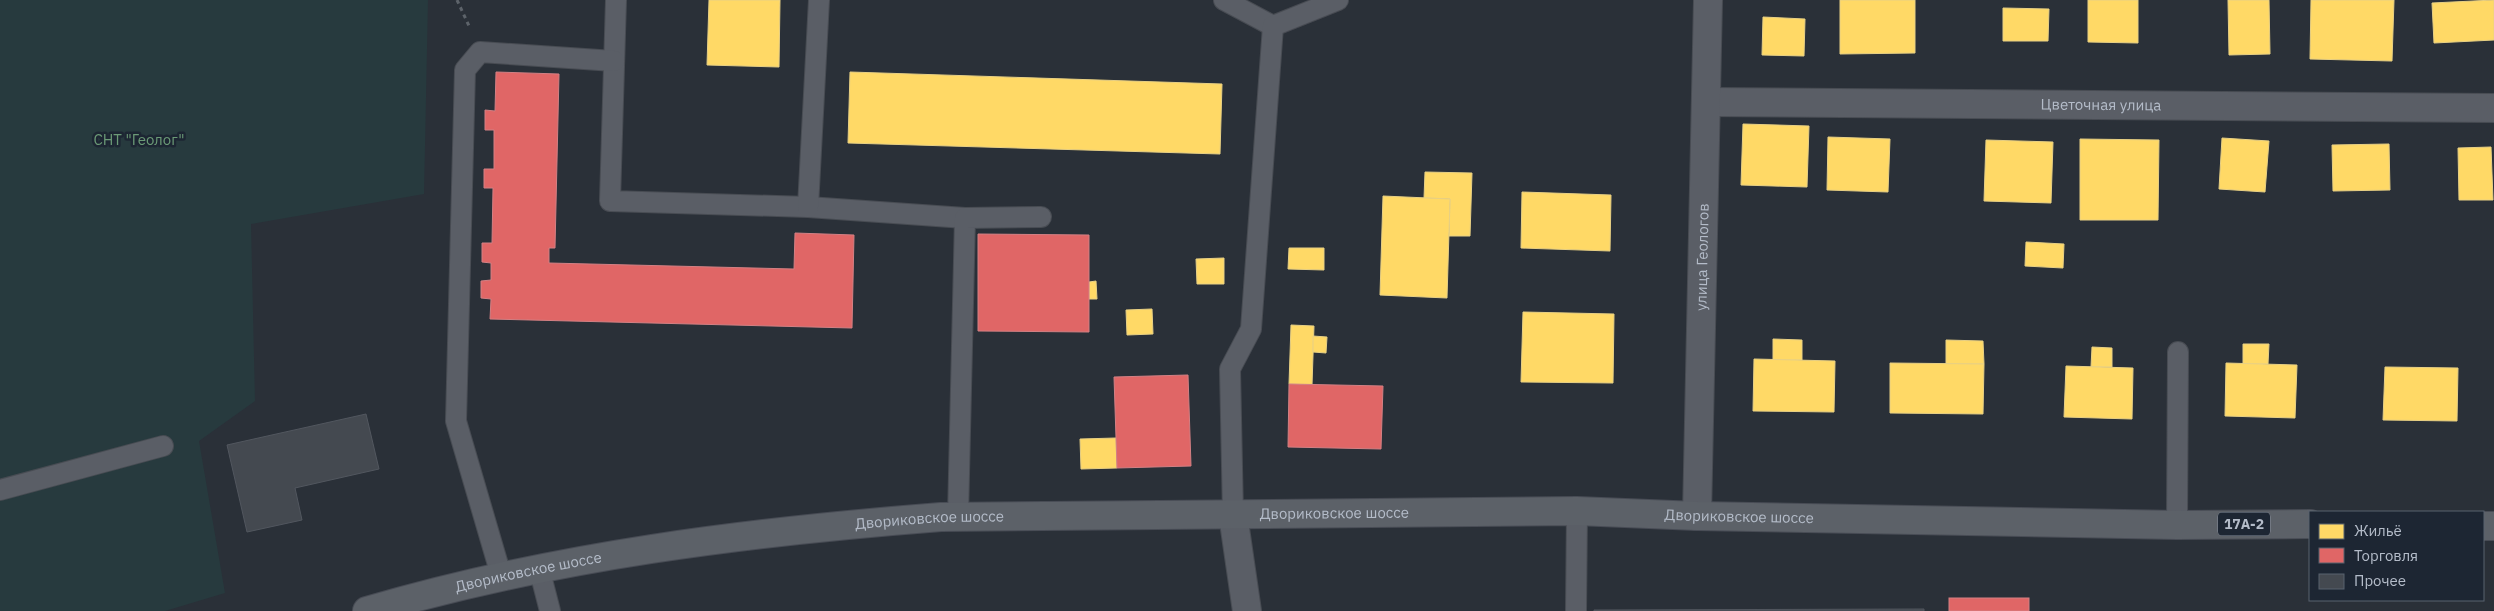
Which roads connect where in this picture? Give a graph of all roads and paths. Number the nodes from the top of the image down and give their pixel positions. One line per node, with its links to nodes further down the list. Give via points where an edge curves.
1 (616, 0): 7 (lane)
2 (819, 0): 10 (lane)
3 (1224, 0): 6 (lane)
4 (1338, 0): 6 (lane)
5 (1708, 0): 8 (street, улица Геологов)
6 (1273, 26): 17 (lane, via 1251,328 1230,370)
7 (614, 61): 10 (lane, via 610,201); 23 (lane, via 480,52 464,70 456,421)
8 (1707, 102): 9 (street, Цветочная улица); 18 (street, улица Геологов)
9 (2494, 108)
10 (808, 207): 12 (lane)
11 (1041, 217): 12 (lane)
12 (965, 218): 19 (lane)
13 (2178, 352): 21 (lane)
14 (163, 446): 15 (lane)
15 (0, 490)
16 (1577, 511): 17 (main road, Двориковское шоссе); 18 (main road, Двориковское шоссе); 27 (lane)
17 (1233, 515): 19 (main road, Двориковское шоссе); 26 (street)
18 (1697, 516): 21 (main road, Двориковское шоссе)
19 (958, 517): 22 (main road, Двориковское шоссе, via 843,525 614,554)
20 (2309, 524): 21 (main road, Двориковское шоссе / 17А-2)
21 (2177, 525)
22 (539, 568): 23 (main road, Двориковское шоссе); 25 (lane)
23 (501, 575): 24 (main road, Двориковское шоссе)
24 (367, 611)
25 (550, 611)
26 (1248, 611)
27 (1576, 611)

